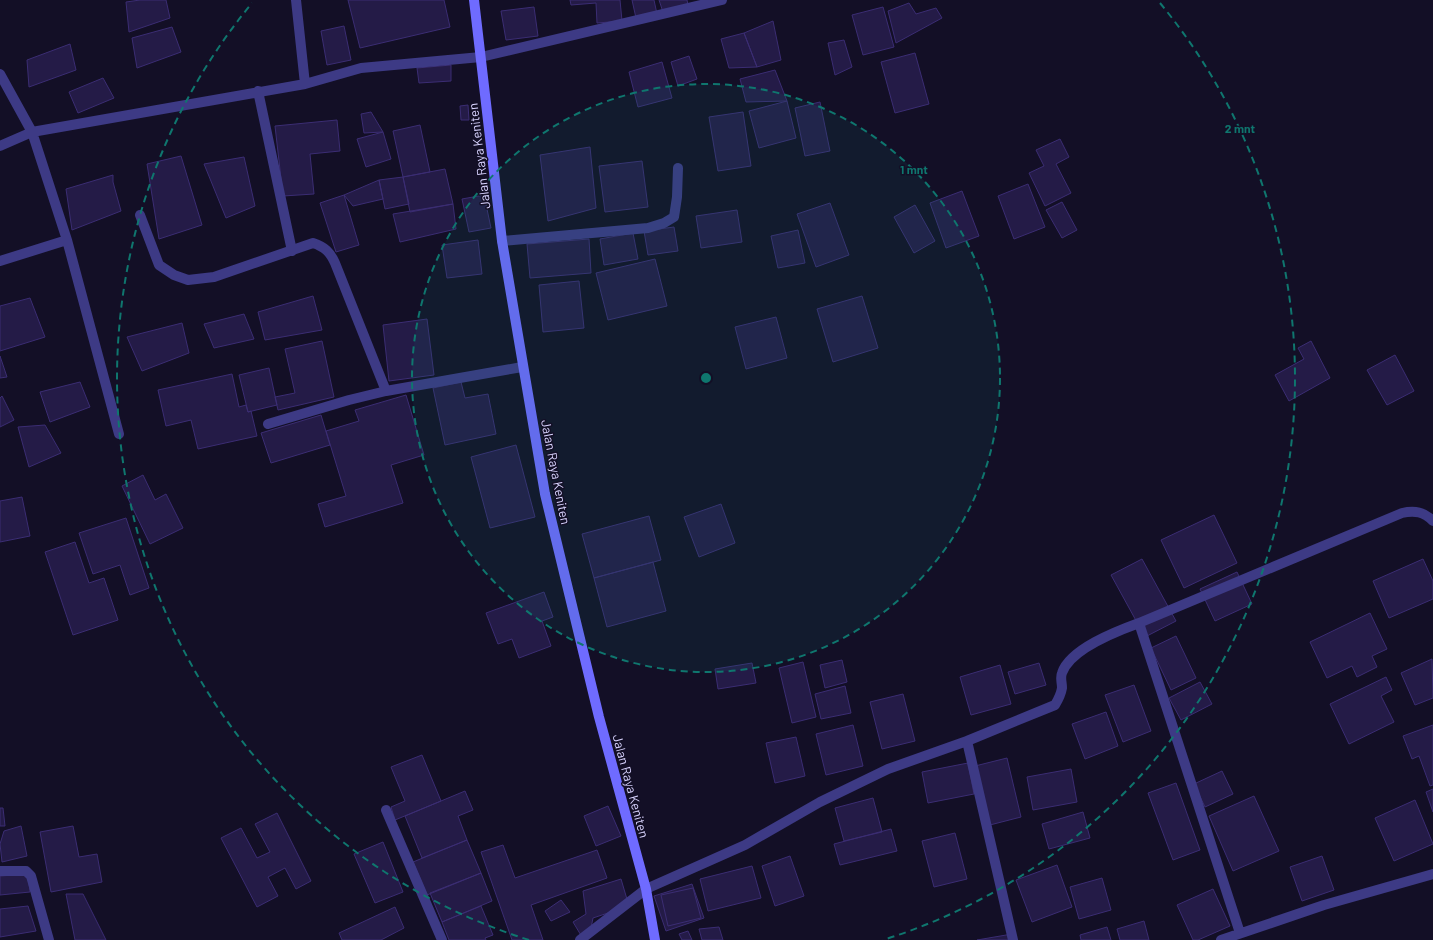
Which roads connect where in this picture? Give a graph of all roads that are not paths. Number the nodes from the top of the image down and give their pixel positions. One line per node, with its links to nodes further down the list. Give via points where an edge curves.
1 (296, 0): 6 (street)
2 (474, 0): 4 (street, Jalan Raya Keniten)
3 (722, 0): 4 (street)
4 (481, 57): 6 (street, via 361,68); 13 (street, Jalan Raya Keniten)
5 (0, 74): 8 (street)
6 (305, 84): 7 (street)
7 (258, 91): 8 (street); 14 (street)
8 (32, 132): 9 (street); 12 (street)
9 (0, 146)
10 (678, 168): 13 (street, via 674,217 664,223 648,228)
11 (140, 215): 14 (street, via 159,265 188,280 214,277)
12 (67, 240): 15 (street); 19 (street)
13 (502, 241): 16 (street, Jalan Raya Keniten)
14 (292, 251): 17 (street, via 313,243 323,246 330,253)
15 (0, 261)
16 (522, 368): 17 (street); 26 (street, Jalan Raya Keniten, via 545,494 599,717)
17 (386, 391): 18 (street)
18 (268, 424)
19 (119, 434)
20 (1433, 521): 21 (street, via 1427,515 1414,510 1402,513)
21 (1139, 623): 22 (street, via 1111,634 1078,653 1062,672 1062,688 1055,705); 27 (street)
22 (967, 741): 26 (street, via 888,769 820,802 745,845); 32 (street)
23 (386, 810): 29 (street)
24 (0, 871): 28 (street, via 26,871 31,876)
25 (1433, 874): 27 (street, via 1324,905)
26 (646, 889): 30 (street); 31 (street, Jalan Raya Keniten)
27 (1240, 933): 33 (street)
28 (49, 940)
29 (442, 940)
30 (580, 940)
31 (655, 940)
32 (1013, 940)
33 (1221, 940)

